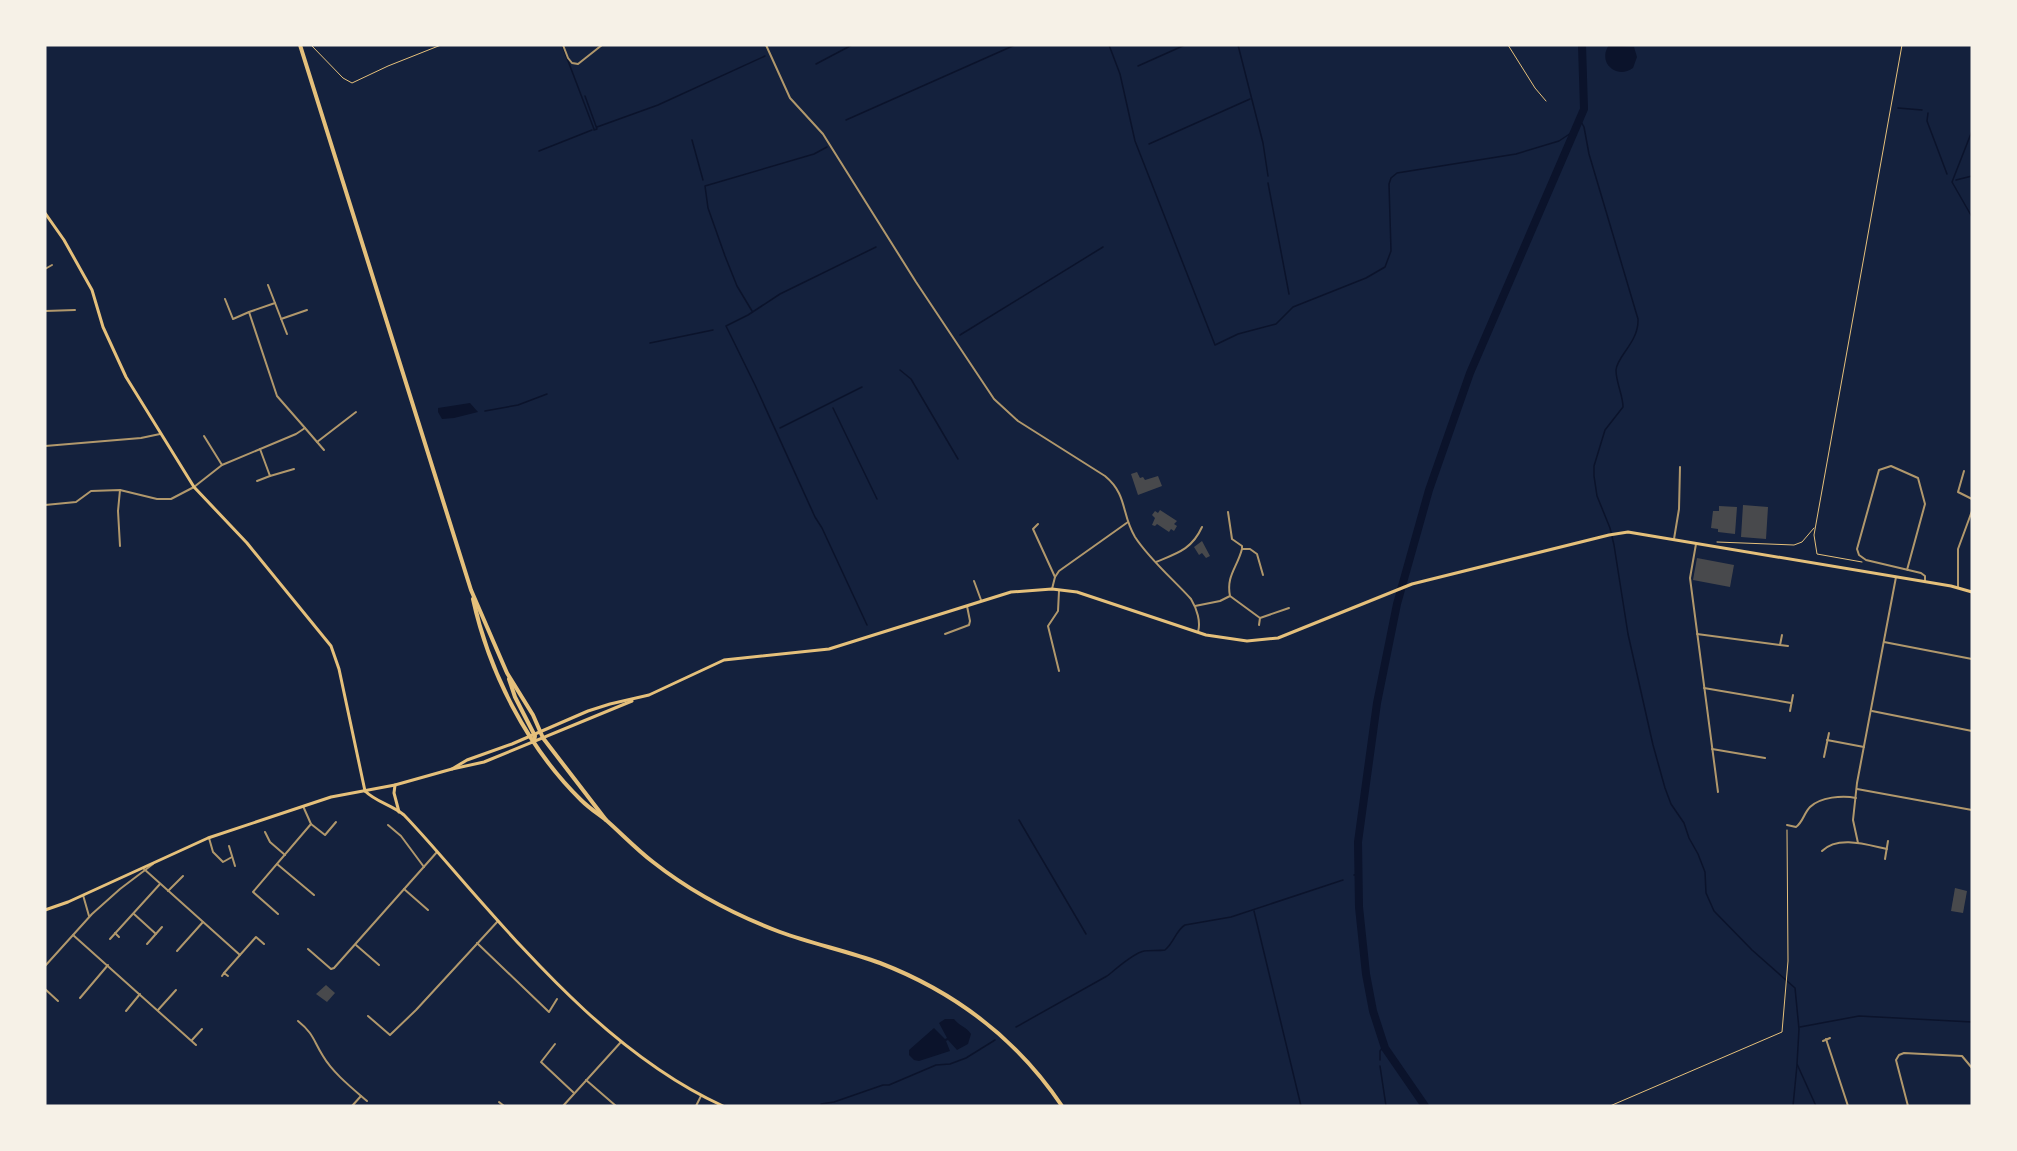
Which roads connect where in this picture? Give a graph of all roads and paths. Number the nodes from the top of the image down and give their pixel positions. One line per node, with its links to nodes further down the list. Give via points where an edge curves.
1 (300, 45): 61 (highway)
2 (311, 45): 3 (path, via 352,83)
3 (441, 45)
4 (564, 45): 5 (street, via 568,58 578,64)
5 (602, 45)
6 (766, 45): 42 (street, via 790,98 823,134 994,399 1018,421 1112,482 1120,492)
7 (1508, 45): 9 (path)
8 (1902, 45): 44 (path)
9 (1546, 101)
10 (45, 213): 24 (main road, via 92,290 103,327 126,377)
11 (52, 265): 12 (street)
12 (45, 269)
13 (268, 285): 15 (street)
14 (225, 299): 19 (street, via 233,319)
15 (275, 303): 19 (street); 20 (street)
16 (75, 310): 18 (street)
17 (307, 310): 20 (street)
18 (45, 311)
19 (249, 312): 23 (street, via 277,396)
20 (281, 319): 21 (street)
21 (287, 334)
22 (356, 412): 26 (street)
23 (305, 428): 26 (street); 28 (street)
24 (160, 434): 27 (street); 36 (main road)
25 (204, 436): 30 (street)
26 (317, 442): 29 (street)
27 (45, 446)
28 (260, 449): 30 (street); 34 (street)
29 (324, 450)
30 (222, 465): 36 (street)
31 (1680, 467): 46 (street)
32 (294, 469): 34 (street)
33 (1964, 471): 38 (street, via 1958,492)
34 (270, 477): 35 (street)
35 (257, 481)
36 (194, 487): 37 (street, via 166,500); 101 (main road, via 247,543 331,646)
37 (120, 490): 39 (street, via 89,492 76,502); 49 (street)
38 (1972, 499)
39 (45, 505)
40 (1228, 512): 50 (street, via 1232,539)
41 (1972, 512): 59 (street, via 1958,549)
42 (1128, 522): 52 (street); 55 (street)
43 (1038, 524): 55 (street, via 1033,529)
44 (1815, 526): 47 (path, via 1808,537 1794,545); 51 (path, via 1817,554)
45 (1202, 527): 52 (street, via 1196,540 1181,552)
46 (1674, 540): 48 (main road); 71 (main road, via 1615,533 1412,584 1278,638 1247,641)
47 (1718, 542)
48 (1696, 544): 56 (main road); 73 (street, via 1690,578)
49 (120, 546)
50 (1242, 549): 54 (street, via 1257,554); 64 (street, via 1228,580)
51 (1866, 560): 53 (street); 53 (street, via 1857,549 1879,470 1891,466 1918,478 1925,504)
52 (1156, 562): 67 (street)
53 (1907, 570): 58 (street, via 1925,576)
54 (1263, 575)
55 (1055, 577): 60 (street)
56 (1896, 577): 58 (main road); 75 (street)
57 (974, 581): 65 (street)
58 (1925, 582): 59 (main road)
59 (1958, 588): 63 (main road)
60 (1052, 589): 62 (main road); 65 (main road, via 1011,592)
61 (471, 590): 80 (highway); 90 (highway, via 493,663)
62 (1059, 590): 71 (main road, via 1077,592); 79 (street, via 1058,611 1048,626)
63 (1972, 592)
64 (1230, 596): 67 (street); 69 (street)
65 (981, 600): 66 (main road)
66 (967, 605): 72 (street, via 969,625); 83 (main road, via 828,649 724,660)
67 (1195, 606): 71 (street)
68 (1289, 608): 69 (street)
69 (1260, 618): 70 (street)
70 (1259, 625)
71 (1198, 632)
72 (945, 634)
73 (1698, 634): 76 (street); 81 (street)
74 (1782, 635): 76 (street)
75 (1884, 642): 78 (street); 86 (street)
76 (1780, 645): 77 (street)
77 (1788, 646)
78 (1972, 659)
79 (1059, 671)
80 (507, 673): 88 (highway); 90 (highway)
81 (1704, 688): 84 (street); 95 (street)
82 (1792, 695): 84 (street)
83 (634, 700): 88 (main road, via 610,704); 91 (main road)
84 (1791, 703): 85 (street)
85 (1790, 711)
86 (1872, 711): 87 (street); 94 (street)
87 (1972, 731)
88 (540, 732): 90 (main road); 91 (highway)
89 (1829, 733): 92 (street)
90 (532, 735): 93 (highway); 98 (main road)
91 (543, 738): 93 (main road); 107 (highway)
92 (1827, 740): 94 (street); 96 (street)
93 (534, 742): 98 (main road, via 484,762); 107 (highway, via 570,789)
94 (1864, 747): 100 (street)
95 (1712, 749): 97 (street); 102 (street)
96 (1824, 757)
97 (1765, 758)
98 (452, 769): 99 (main road)
99 (395, 785): 101 (main road); 106 (main road)
100 (1857, 789): 103 (street); 105 (street)
101 (365, 791): 104 (main road); 106 (main road)
102 (1718, 792)
103 (1856, 798): 111 (street, via 1816,802 1796,827); 116 (street, via 1853,820)
104 (303, 806): 109 (street); 113 (main road)
105 (1972, 810)
106 (399, 812): 121 (main road)
107 (606, 820): 188 (highway, via 653,863 716,902 780,932 879,963 970,1009 1016,1048)
108 (336, 822): 109 (street, via 325,835)
109 (311, 824): 122 (street)
110 (388, 825): 127 (street, via 402,836)
111 (1787, 825): 189 (path, via 1787,984 1782,1032)
112 (265, 832): 117 (street)
113 (208, 838): 123 (street, via 213,852 223,862); 128 (main road)
114 (275, 840): 117 (street)
115 (1888, 841): 119 (street)
116 (1858, 843): 119 (street); 120 (street, via 1833,845)
117 (272, 844): 122 (street)
118 (229, 846): 123 (street)
119 (1887, 849): 124 (street)
120 (1822, 851)
121 (437, 852): 127 (street); 140 (main road)
122 (285, 855): 125 (street)
123 (232, 857): 126 (street)
124 (1886, 859)
125 (277, 864): 134 (street); 138 (street, via 253,892)
126 (235, 866)
127 (424, 867): 131 (street)
128 (144, 869): 130 (street); 133 (main road); 139 (street)
129 (183, 876): 132 (street)
130 (160, 884): 132 (street); 137 (street)
131 (404, 889): 136 (street); 151 (street)
132 (168, 891): 141 (street)
133 (83, 895): 135 (main road); 139 (street)
134 (314, 896)
135 (45, 910)
136 (428, 910)
137 (133, 913): 143 (street); 144 (street)
138 (278, 914)
139 (88, 918): 145 (street)
140 (498, 921): 148 (street); 172 (main road)
141 (203, 922): 153 (street); 154 (street)
142 (162, 927): 144 (street)
143 (115, 933): 146 (street); 147 (street)
144 (156, 934): 149 (street)
145 (73, 935): 155 (street); 157 (street)
146 (119, 937)
147 (110, 939)
148 (477, 943): 163 (street, via 549,1012); 167 (street, via 390,1035)
149 (147, 944)
150 (264, 944): 154 (street, via 256,937)
151 (356, 945): 152 (street, via 331,969); 156 (street)
152 (308, 949)
153 (177, 951)
154 (240, 955): 158 (street, via 223,974)
155 (108, 965): 161 (street); 162 (street)
156 (379, 965)
157 (45, 966)
158 (228, 976)
159 (45, 989): 164 (street)
160 (176, 990): 166 (street)
161 (140, 994): 165 (street); 166 (street)
162 (80, 998)
163 (557, 999)
164 (58, 1001)
165 (126, 1011)
166 (158, 1011): 170 (street)
167 (368, 1016)
168 (298, 1021): 178 (street, via 311,1032 323,1057)
169 (202, 1029): 170 (street)
170 (192, 1040): 173 (street)
171 (1826, 1040): 190 (street)
172 (621, 1042): 176 (street); 179 (main road)
173 (196, 1044)
174 (555, 1044): 177 (street, via 541,1062)
175 (1972, 1068): 191 (street, via 1958,1055 1899,1055 1896,1060)
176 (586, 1080): 177 (street); 185 (street)
177 (574, 1093): 184 (street)
178 (361, 1096): 180 (street); 182 (street)
179 (701, 1096): 186 (street); 187 (main road)
180 (367, 1101)
181 (500, 1102): 183 (street)
182 (352, 1106)
183 (504, 1106)
184 (562, 1106)
185 (616, 1106)
186 (696, 1106)
187 (723, 1106)
188 (1062, 1106)
189 (1610, 1106)
190 (1848, 1106)
191 (1908, 1106)

